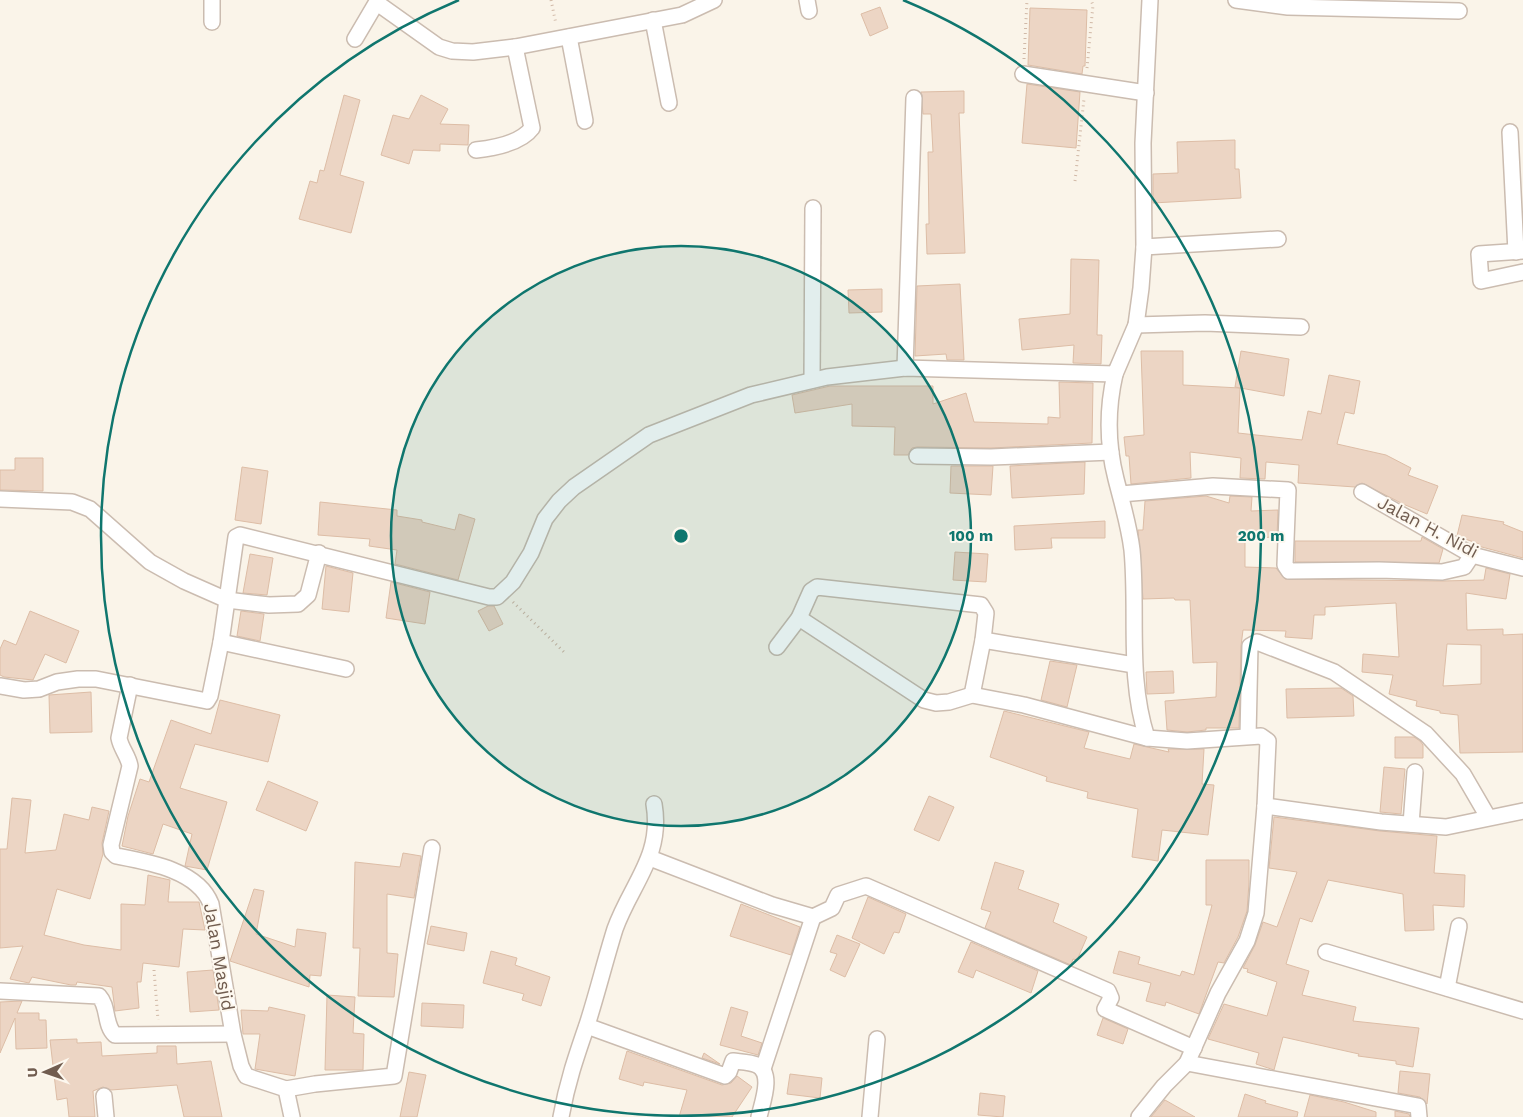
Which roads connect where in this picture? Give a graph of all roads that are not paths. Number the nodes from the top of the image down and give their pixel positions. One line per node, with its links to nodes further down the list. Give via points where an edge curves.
1 (212, 0): 9 (street)
2 (714, 0): 6 (street)
3 (1236, 0): 7 (street, via 1288,7)
4 (377, 1): 11 (street); 12 (street, via 439,47 472,52)
5 (1150, 2): 14 (street)
6 (692, 6): 8 (street)
7 (1459, 11)
8 (653, 20): 10 (street); 16 (street)
9 (212, 22)
10 (564, 38): 12 (street); 17 (street)
11 (355, 39)
12 (515, 48): 19 (street, via 532,128 510,142)
13 (1023, 74): 14 (street)
14 (1146, 93): 22 (street)
15 (914, 98): 27 (street)
16 (669, 103)
17 (585, 121)
18 (1510, 132): 23 (street)
19 (476, 150)
20 (813, 208): 29 (street)
21 (1278, 239): 22 (street)
22 (1144, 247): 25 (street)
23 (1520, 251): 24 (street, via 1479,254 1481,281)
24 (1523, 272)
25 (1136, 325): 26 (street, via 1178,323); 28 (street)
26 (1301, 327)
27 (905, 368): 28 (street); 29 (street)
28 (1115, 374): 30 (street, via 1109,401)
29 (812, 380): 35 (street, via 751,395 650,435 574,487 545,519 531,553 513,582 497,597)
30 (1111, 452): 31 (street, via 991,457); 33 (street)
31 (917, 456)
32 (1362, 492): 36 (street, Jalan H. Nidi)
33 (1121, 494): 36 (street, via 1213,486 1288,490 1285,565 1289,571 1442,572 1464,567); 43 (street, via 1132,551)
34 (0, 499): 38 (street, via 72,502 90,509 150,562)
35 (319, 553): 38 (street, via 308,595 298,604 269,605); 38 (street, via 240,534 236,537)
36 (1472, 555): 37 (street, Jalan H. Nidi)
37 (1523, 568)
38 (227, 600): 41 (street)
39 (799, 618): 40 (street, via 810,591 817,587 981,605 986,613); 42 (street); 47 (street, via 924,700 949,702)
40 (982, 640): 43 (street); 47 (street)
41 (221, 642): 44 (street); 45 (street, via 210,696 206,701)
42 (777, 647)
43 (1134, 665): 49 (street, via 1138,702)
44 (346, 670)
45 (130, 685): 46 (street, via 78,678 39,690); 65 (street, Jalan Masjid, via 119,738 130,766 112,852 116,856 178,873 207,894)
46 (0, 686)
47 (972, 695): 49 (street, via 1024,705)
48 (1248, 736): 49 (street, via 1187,740); 52 (street, via 1261,736 1268,741); 54 (street, via 1250,646 1257,642 1334,672 1426,734 1463,774)
49 (1147, 738)
50 (1415, 772): 55 (street)
51 (654, 804): 57 (street, via 656,821)
52 (1265, 806): 55 (street); 67 (street, via 1253,926)
53 (1523, 811): 54 (street)
54 (1488, 817): 55 (street, via 1446,827)
55 (1411, 824)
56 (432, 848): 70 (street, via 394,1076)
57 (650, 858): 58 (street, via 772,905); 64 (street, via 627,899 615,930)
58 (813, 917): 67 (street, via 832,908 838,895 866,886 1108,991 1111,998 1105,1009); 69 (street)
59 (1460, 926): 61 (street)
60 (1326, 952): 61 (street)
61 (1447, 988): 63 (street)
62 (0, 991): 65 (street, via 98,996 103,1001 115,1035)
63 (1523, 1011)
64 (587, 1026): 69 (street, via 725,1076 733,1061); 74 (street, via 566,1085)
65 (233, 1034): 70 (street, Jalan Masjid, via 246,1076)
66 (877, 1038): 76 (street)
67 (1194, 1048): 68 (street)
68 (1187, 1063): 77 (street); 78 (street, via 1418,1106)
69 (763, 1069): 75 (street, via 766,1078)
70 (286, 1089): 73 (street)
71 (104, 1096): 72 (street)
72 (106, 1117)
73 (292, 1117)
74 (561, 1117)
75 (759, 1117)
76 (870, 1117)
77 (1139, 1117)
78 (1419, 1117)

